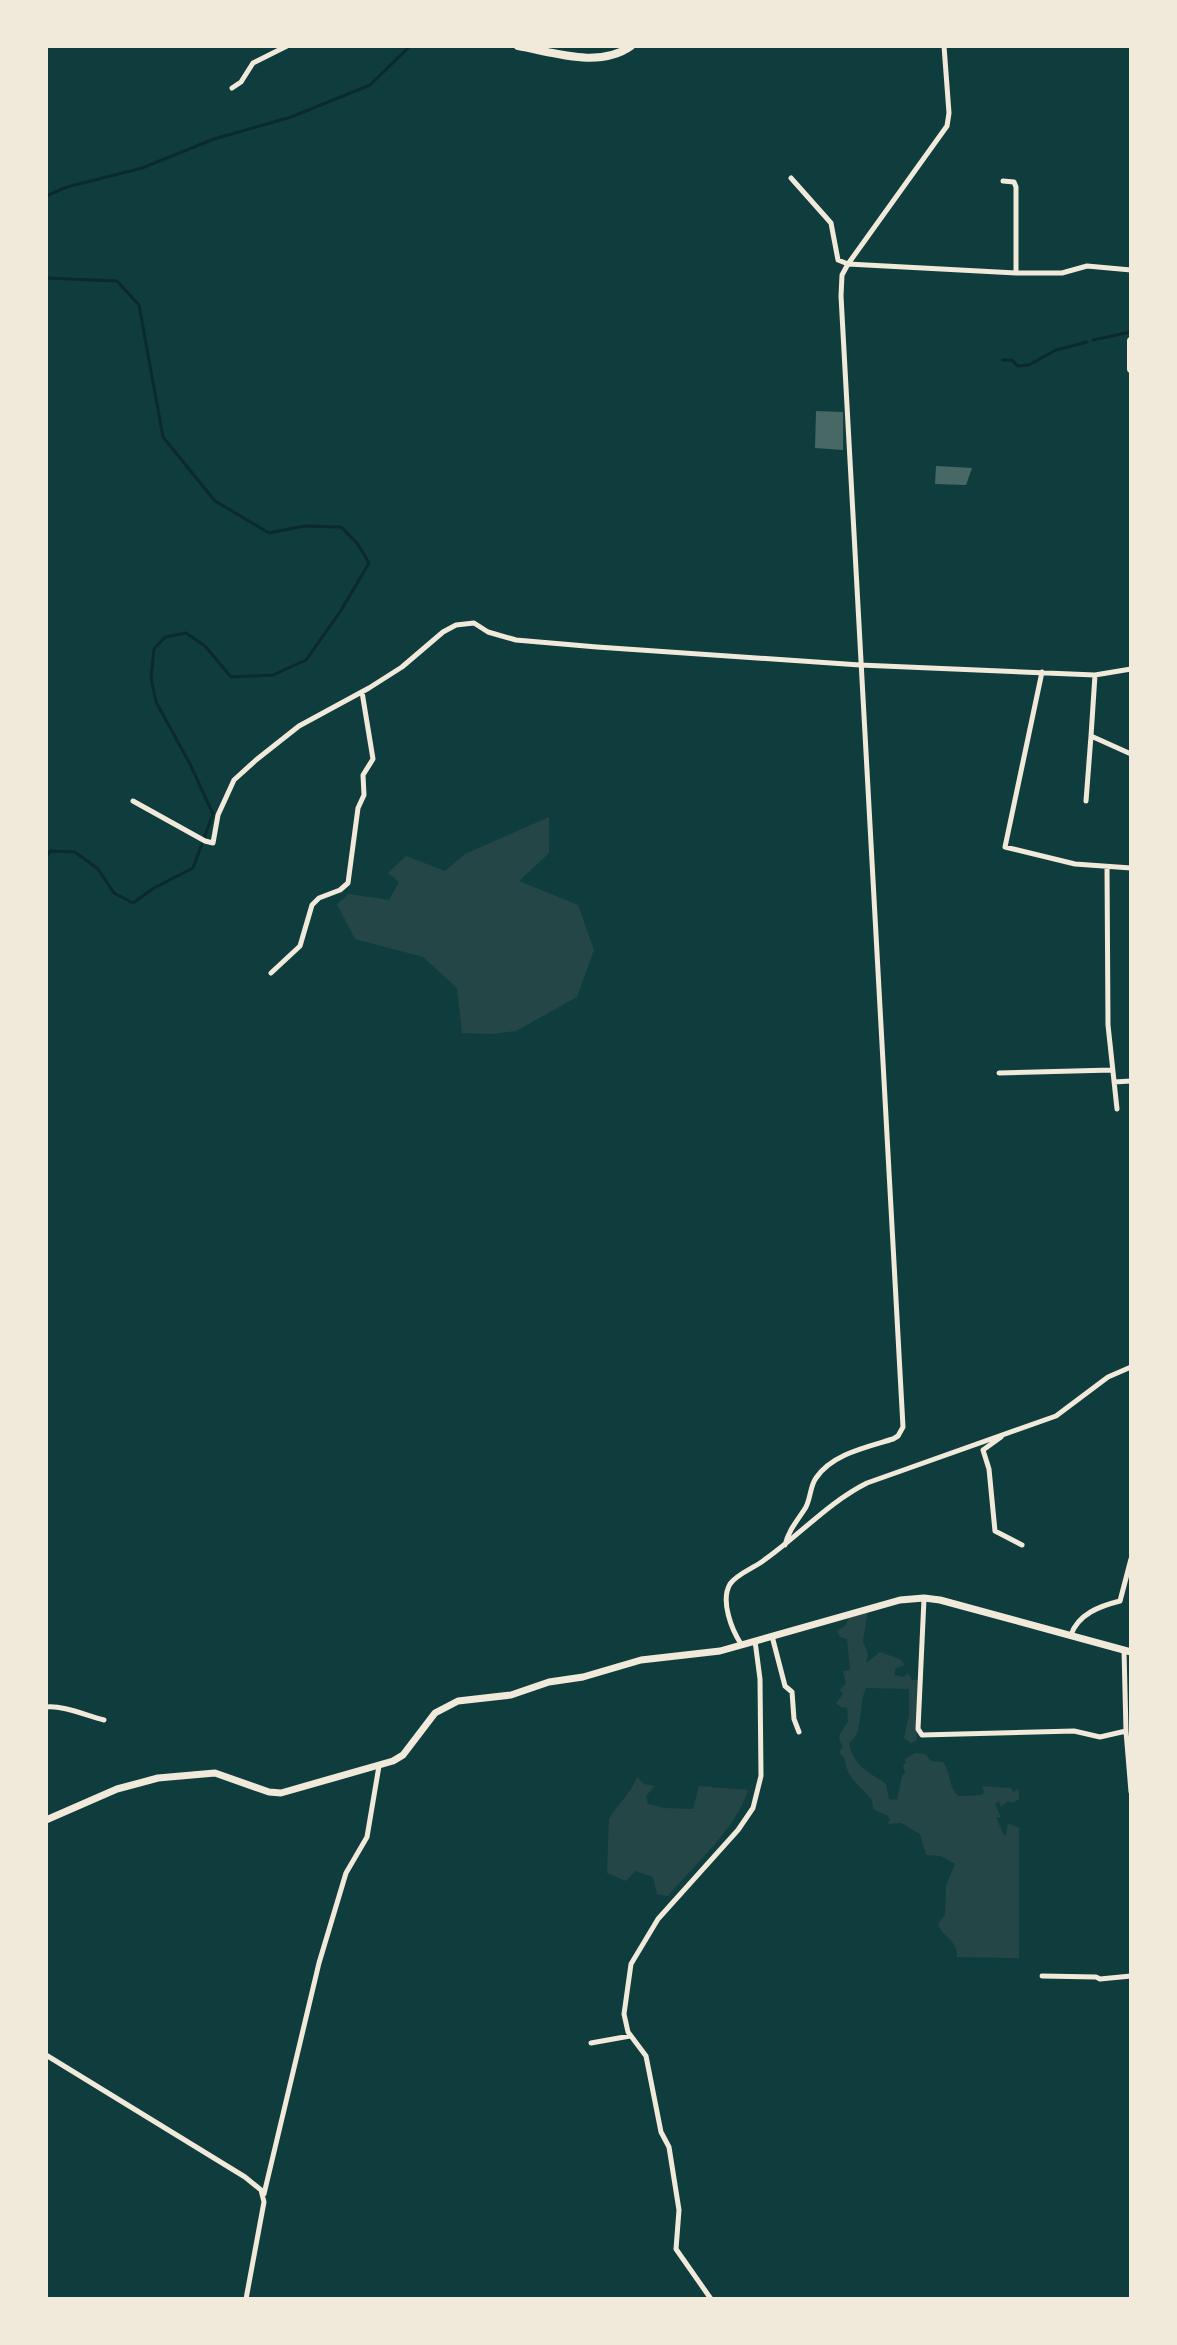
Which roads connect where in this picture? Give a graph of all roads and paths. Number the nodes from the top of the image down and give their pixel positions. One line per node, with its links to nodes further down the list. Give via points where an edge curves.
1 (287, 46): 6 (street, via 253,63)
2 (518, 46): 5 (main road)
3 (631, 46): 5 (main road, via 589,57)
4 (944, 46): 9 (street, via 947,126)
5 (531, 47)
6 (232, 88)
7 (791, 178): 9 (street, via 831,223 838,260)
8 (1003, 181): 11 (street, via 1016,187)
9 (848, 264): 11 (street); 14 (street, via 841,296)
10 (1131, 270): 11 (street, via 1087,266 1062,273)
11 (1016, 273)
12 (1131, 341): 13 (main road)
13 (1131, 369)
14 (860, 665): 16 (street); 18 (street, via 516,640 466,623 443,632); 33 (street, via 903,1427 893,1439 847,1454 823,1469)
15 (1131, 669): 17 (street)
16 (1042, 672): 17 (street); 23 (street, via 1005,847)
17 (1095, 675): 19 (street)
18 (362, 692): 21 (street, via 299,726 234,780 218,815 213,843); 25 (street, via 373,759 363,775 348,883 312,905 300,946)
19 (1091, 736): 20 (street); 22 (street)
20 (1131, 754)
21 (133, 801)
22 (1086, 801)
23 (1107, 867): 24 (street); 26 (street)
24 (1131, 868)
25 (271, 973)
26 (1112, 1070): 27 (street); 29 (street)
27 (999, 1073)
28 (1131, 1081): 29 (street)
29 (1114, 1082): 30 (street)
30 (1117, 1109)
31 (1131, 1367): 32 (street, via 1108,1377 1056,1416)
32 (1004, 1434): 33 (street, via 867,1483); 34 (street, via 983,1450 995,1531)
33 (785, 1545): 40 (street, via 728,1587 730,1621)
34 (1022, 1545)
35 (1131, 1559): 38 (street, via 1120,1601 1075,1622)
36 (924, 1598): 37 (street, via 892,1601); 38 (street); 44 (street, via 918,1729 922,1735 1074,1731 1100,1737)
37 (772, 1635): 39 (street); 45 (street)
38 (1071, 1635): 41 (street)
39 (755, 1639): 40 (street); 52 (street, via 761,1785 746,1821 661,1914 634,1957 624,2014)
40 (741, 1644): 47 (street, via 629,1662 511,1695 448,1704 403,1755)
41 (1128, 1651): 44 (street)
42 (46, 1707): 43 (street)
43 (104, 1720)
44 (1126, 1731): 46 (street)
45 (799, 1732)
46 (1130, 1763): 48 (street)
47 (379, 1765): 49 (street, via 281,1793 215,1773 158,1778 117,1789); 55 (street, via 367,1837 346,1873 323,1949)
48 (1131, 1792)
49 (46, 1820)
50 (1042, 1976): 51 (street)
51 (1131, 1976)
52 (631, 2036): 53 (street); 57 (street, via 646,2056 668,2144 679,2210 676,2249)
53 (591, 2043)
54 (46, 2055): 55 (street, via 245,2177)
55 (264, 2194): 56 (street)
56 (246, 2299)
57 (711, 2299)

